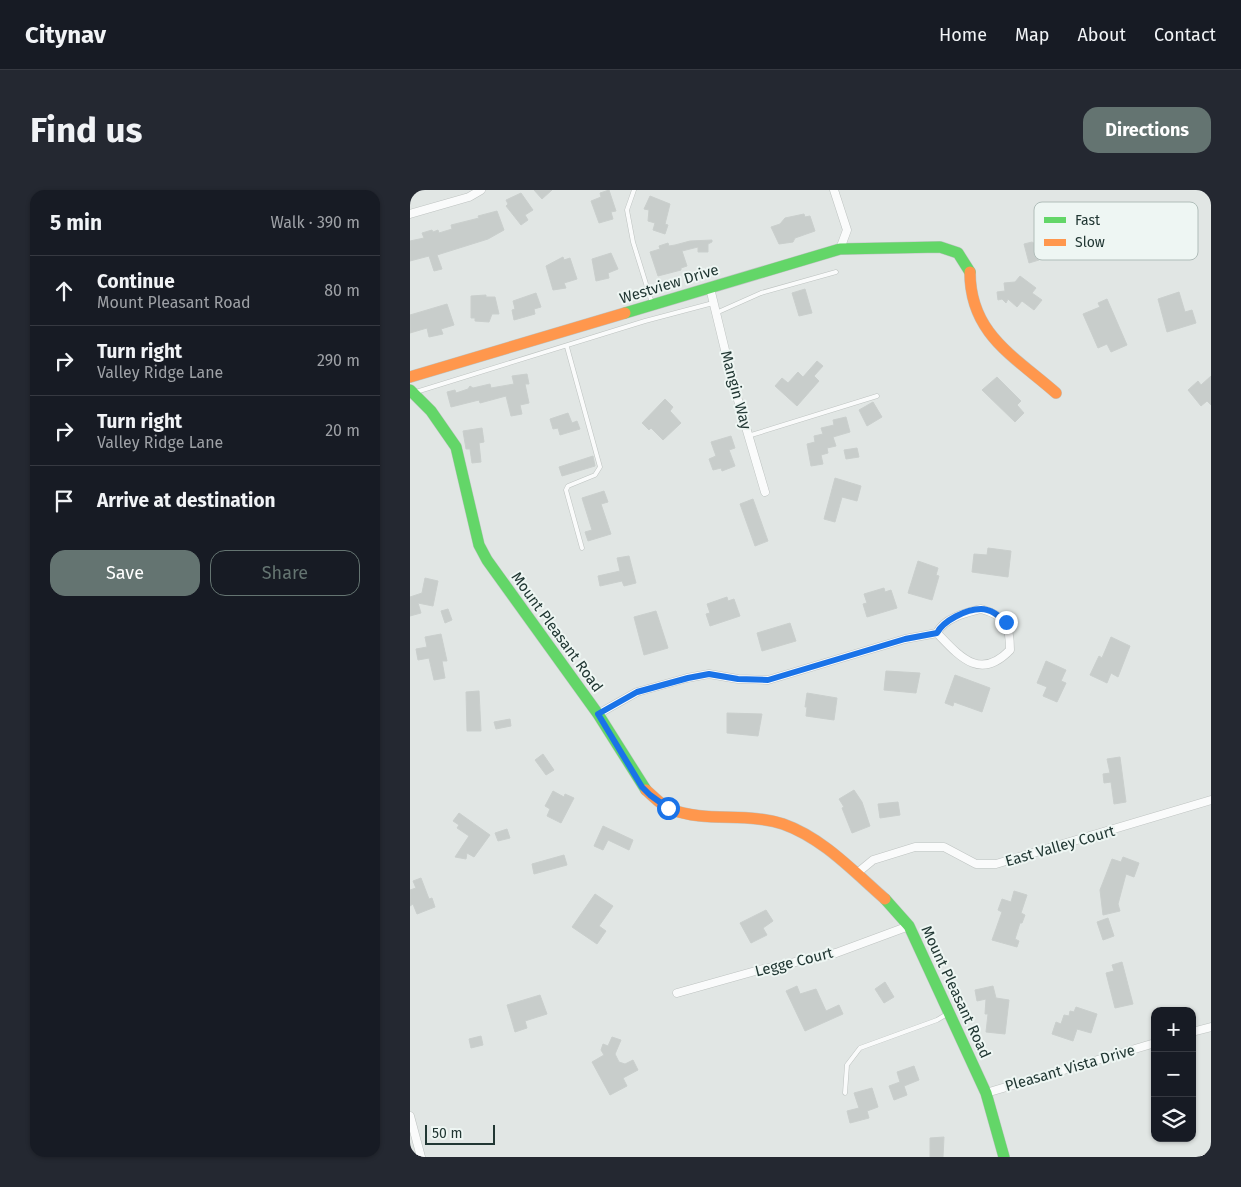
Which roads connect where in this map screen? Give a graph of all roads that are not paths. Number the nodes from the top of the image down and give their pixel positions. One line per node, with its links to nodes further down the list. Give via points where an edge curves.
1 (481, 190): 4 (street, via 469,197)
2 (634, 190): 9 (lane, via 627,210)
3 (834, 190): 5 (street, via 847,230)
4 (410, 214)
5 (840, 249): 7 (street, Westview Drive); 14 (street, Westview Drive, via 940,247 958,253 970,272 975,310 987,332)
6 (836, 272): 10 (lane, via 761,293)
7 (710, 288): 8 (street, Mangin Way); 9 (street, Westview Drive)
8 (713, 303): 10 (street, Mangin Way); 11 (lane, via 644,321)
9 (652, 305): 12 (street, Westview Drive)
10 (716, 313): 16 (street, Mangin Way)
11 (567, 347): 13 (lane); 18 (lane, via 600,467 595,475 568,486 566,490)
12 (410, 377)
13 (412, 391): 20 (street, Mount Pleasant Road, via 431,411 456,447 479,545 487,560)
14 (1056, 393)
15 (877, 396): 16 (lane)
16 (748, 436): 17 (street, Mangin Way)
17 (765, 492)
18 (582, 548)
19 (937, 633): 19 (street, via 970,665 1001,660 1010,650 1006,622 995,613 982,609 941,625); 20 (street, via 905,639 768,680 709,674 688,678 637,692)
20 (598, 714): 22 (street, Mount Pleasant Road, via 642,787 668,808 693,815 743,817 783,824 817,840)
21 (1211, 800): 22 (street, East Valley Court, via 996,864 976,864 944,847 915,847 873,860)
22 (856, 874): 23 (street, Mount Pleasant Road, via 889,902)
23 (909, 926): 24 (street, Legge Court, via 836,953 759,970); 25 (street, Mount Pleasant Road)
24 (677, 994)
25 (949, 1013): 29 (lane, via 860,1048 847,1066); 30 (street, Mount Pleasant Road)
26 (1211, 1026): 27 (street)
27 (1196, 1031)
28 (1151, 1044): 30 (street, Pleasant Vista Drive)
29 (845, 1093)
30 (986, 1093): 34 (street, Mount Pleasant Road)
31 (410, 1116): 33 (street)
32 (1211, 1154): 35 (lane)
33 (421, 1157)
34 (1004, 1157)
35 (1202, 1157)

